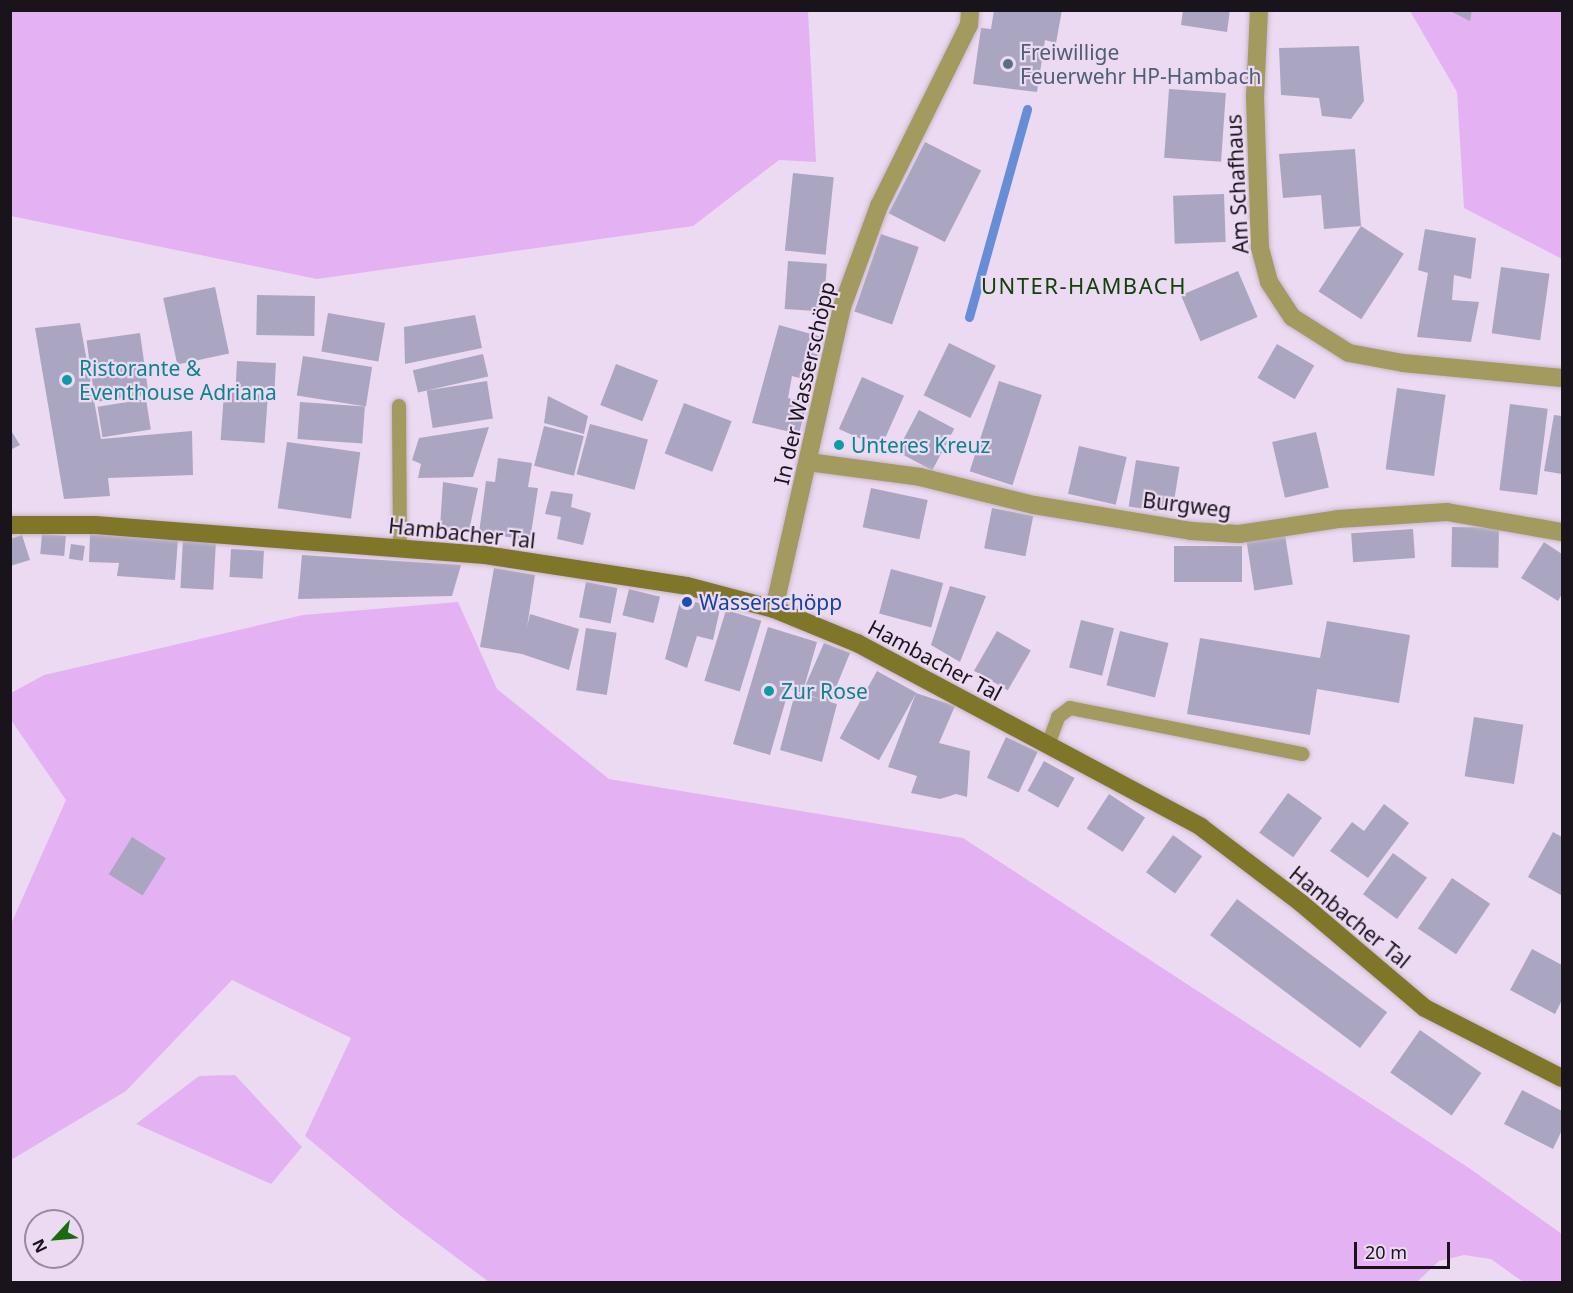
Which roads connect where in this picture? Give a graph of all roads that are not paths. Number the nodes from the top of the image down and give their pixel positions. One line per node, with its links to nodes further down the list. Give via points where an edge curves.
1 (970, 10): 5 (street, In der Wasserschöpp, via 969,24 879,206 842,307)
2 (1260, 10): 3 (street, Am Schafhaus, via 1255,97 1260,248 1269,282 1292,317 1349,353 1403,363)
3 (1563, 378)
4 (399, 406): 8 (lane)
5 (808, 462): 7 (street, Burgweg, via 920,477 1034,505 1191,531 1239,534 1338,519 1447,512); 9 (street, In der Wasserschöpp)
6 (10, 525): 8 (street, Hambacher Tal, via 95,525)
7 (1563, 532)
8 (400, 549): 9 (street, Hambacher Tal, via 485,555 687,586)
9 (774, 609): 10 (street, Hambacher Tal, via 857,643)
10 (1048, 745): 11 (lane, via 1058,717 1070,708); 12 (street, Hambacher Tal, via 1201,827 1301,903 1425,1008)
11 (1303, 754)
12 (1563, 1078)

